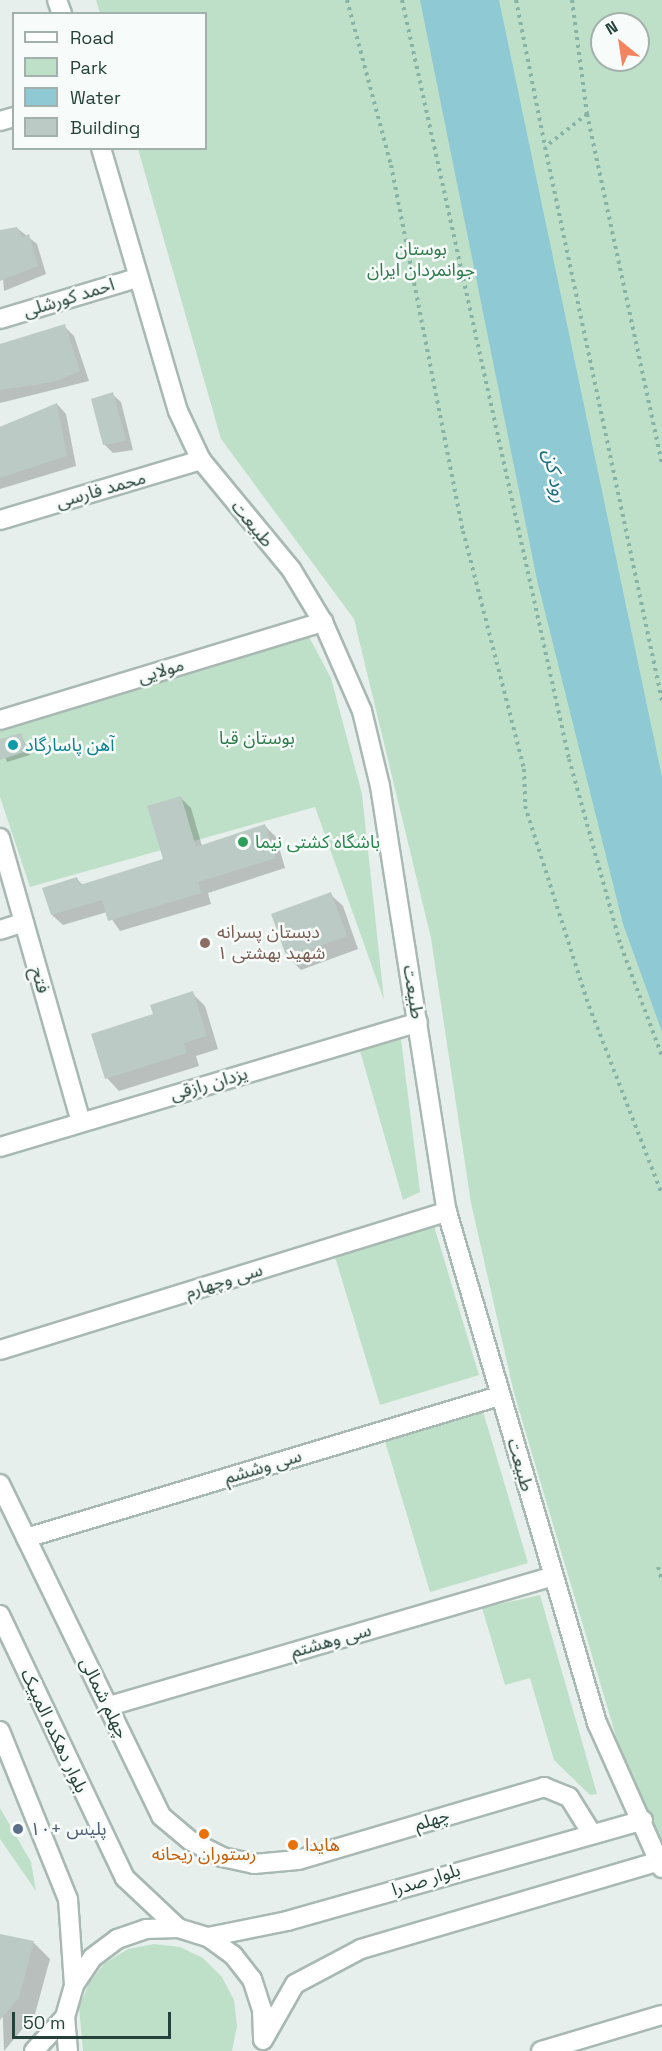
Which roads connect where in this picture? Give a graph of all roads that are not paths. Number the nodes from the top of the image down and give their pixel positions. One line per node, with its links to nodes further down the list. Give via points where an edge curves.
1 (103, 150): 2 (street, طبیعت)
2 (137, 278): 3 (street, احمد کورشلی); 4 (street, طبیعت, via 178,411)
3 (0, 319)
4 (201, 460): 5 (street, محمد فارسی); 6 (street, طبیعت, via 291,569)
5 (0, 520)
6 (323, 622): 7 (street, مولایی); 11 (street, طبیعت, via 362,711 378,775)
7 (0, 720)
8 (0, 838): 9 (street, فتح)
9 (24, 922): 10 (street); 12 (street, فتح)
10 (0, 930)
11 (418, 1022): 12 (street, یزدان رازقی); 14 (street, طبیعت)
12 (81, 1122): 13 (street, یزدان رازقی)
13 (0, 1146)
14 (447, 1212): 15 (street, سی وچهارم); 16 (street, طبیعت)
15 (0, 1350)
16 (500, 1395): 18 (street, سی وششم); 19 (street, طبیعت)
17 (0, 1484): 18 (street, چهلم شمالی)
18 (26, 1538): 21 (street, چهلم شمالی)
19 (553, 1576): 21 (street, سی وهشتم); 23 (street, طبیعت, via 597,1723)
20 (0, 1615): 27 (street, بلوار دهکده المپیک, via 125,1878)
21 (109, 1706): 25 (street, چهلم شمالی, via 161,1816 191,1841 222,1857)
22 (0, 1731): 29 (street, via 68,1899)
23 (643, 1820): 24 (street, بلوار صدرا); 26 (street, طبیعت)
24 (590, 1831): 25 (street, چهلم, via 568,1797 544,1787 298,1860); 28 (street, بلوار صدرا, via 287,1921)
25 (254, 1864)
26 (661, 1864): 32 (street, via 361,1948 295,1984)
27 (178, 1928): 28 (street); 29 (street, via 146,1929 117,1939 92,1959)
28 (208, 1937): 32 (street, via 233,1955 252,1979 262,2008)
29 (74, 1984): 31 (street)
30 (662, 2015): 35 (street)
31 (65, 2016): 33 (street); 34 (street)
32 (261, 2045)
33 (34, 2051)
34 (68, 2051)
35 (541, 2051)

